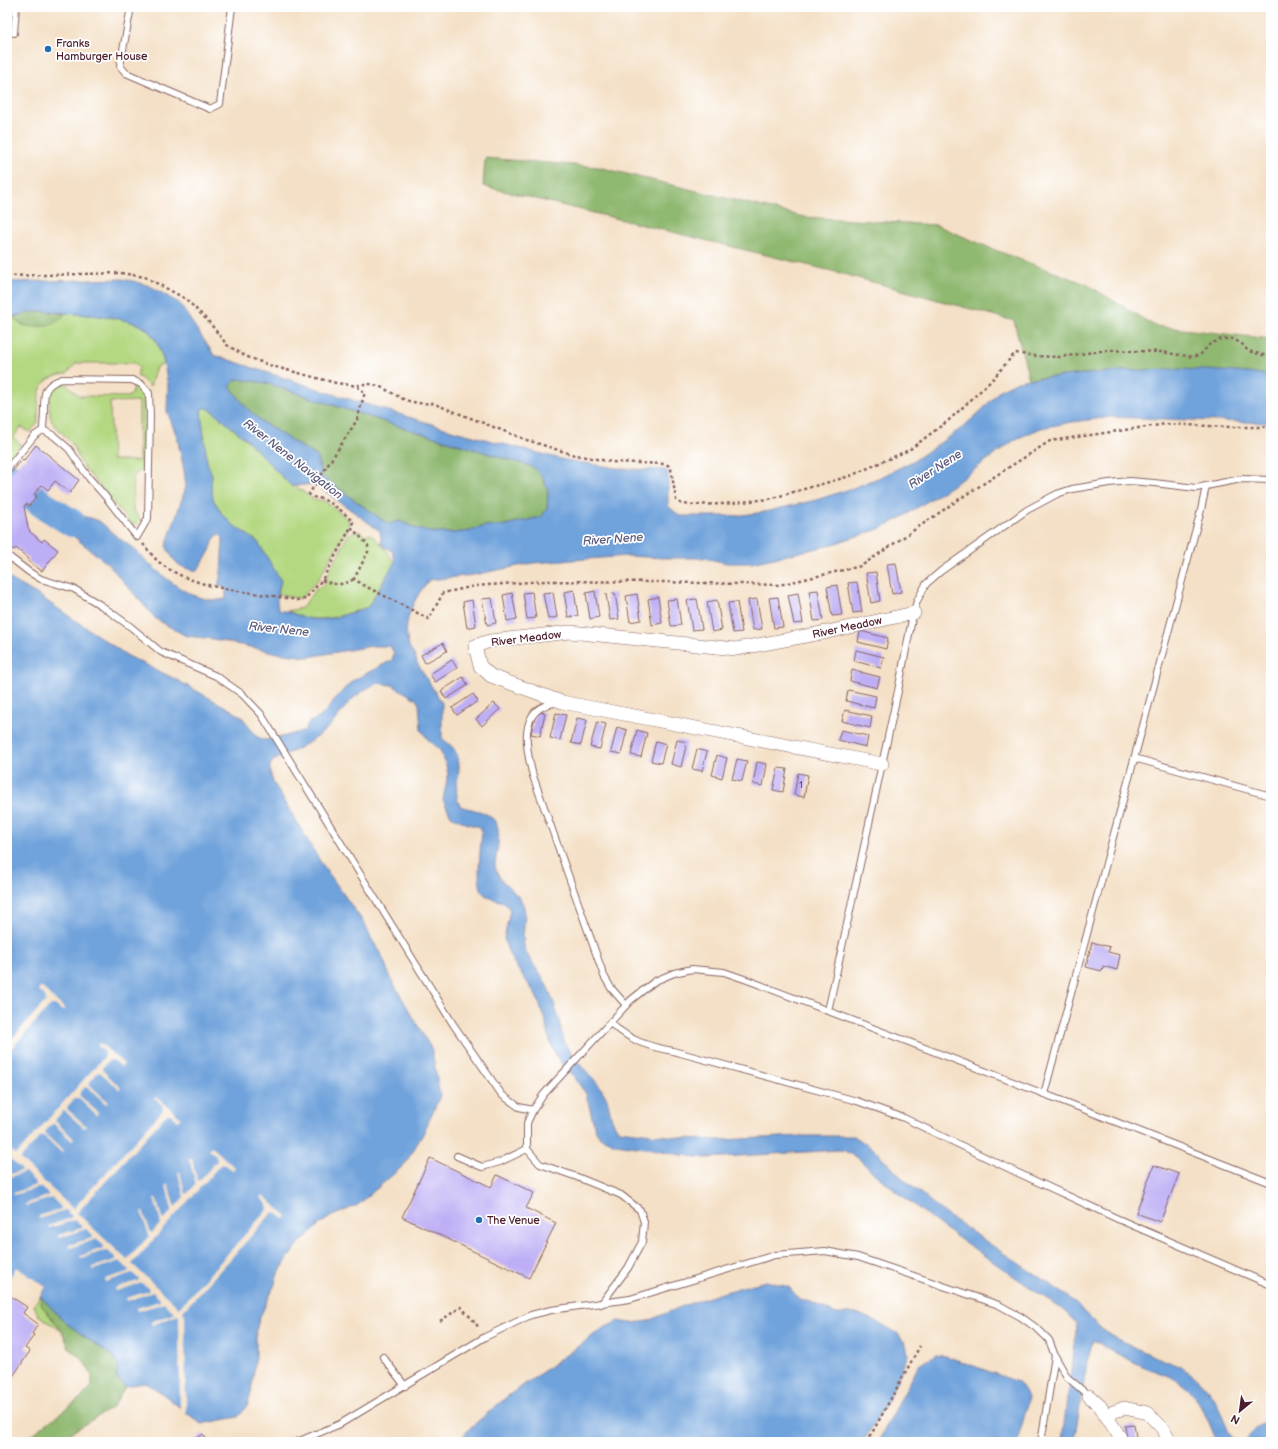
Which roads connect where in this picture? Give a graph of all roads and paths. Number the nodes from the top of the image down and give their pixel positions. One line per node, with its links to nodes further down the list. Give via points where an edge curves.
1 (16, 7): 4 (lane)
2 (131, 7): 3 (lane, via 120,66 126,73 210,108 220,104)
3 (232, 7)
4 (14, 33)
5 (7, 276): 7 (path, via 121,273 145,277 186,299 227,345 244,356 336,383)
6 (1271, 357): 7 (path, via 1248,351 1233,339 1221,339 1193,357 1161,352 1108,350 1060,356 1014,353 991,381 948,420 909,450 850,476 769,499 703,505 689,505 676,500 671,469 666,464 612,462 571,454 527,440 432,403 422,404 406,400 381,387 362,384)
7 (358, 386): 13 (path, via 366,392 357,420 309,494 325,500 349,517 353,522)
8 (1271, 427): 17 (path, via 1166,424 1050,441 861,566 779,585 545,582 475,586 443,593 429,619)
9 (43, 430): 10 (lane, via 34,436); 14 (lane, via 68,449); 14 (lane, via 46,390 54,381 132,380 146,388 149,393 150,415 148,518)
10 (9, 467)
11 (1271, 480): 12 (lane, via 1241,479)
12 (1206, 486): 18 (lane, via 1196,488 1130,481 1072,489 1058,494 1027,510 926,584); 20 (lane)
13 (351, 527): 16 (path); 17 (path, via 368,544 368,552)
14 (137, 537): 16 (path, via 163,566 186,579 205,585 297,600 305,599)
15 (7, 555): 27 (lane, via 41,579 74,589 102,606 161,652 216,676 261,714 478,1061 502,1095 519,1107)
16 (322, 580): 17 (path, via 335,584)
17 (354, 580)
18 (914, 613): 19 (street, River Meadow, via 736,649 570,632 475,646 480,666 491,676); 21 (lane)
19 (562, 702): 21 (street, River Meadow); 23 (lane, via 543,705 531,718 526,736 527,755 604,976)
20 (1134, 758): 22 (lane); 26 (lane)
21 (882, 764): 24 (lane)
22 (1271, 796)
23 (626, 1005): 24 (lane, via 655,981 692,969 724,972); 25 (lane)
24 (828, 1011): 26 (lane)
25 (610, 1023): 27 (lane, via 544,1094); 31 (lane, via 621,1033 648,1046 857,1101 904,1118 1118,1219)
26 (1044, 1094): 30 (lane)
27 (533, 1110): 28 (lane, via 527,1123)
28 (527, 1149): 29 (lane, via 500,1162 482,1167); 32 (lane, via 540,1164 620,1195 640,1210 644,1222 642,1242 628,1268)
29 (457, 1156)
30 (1271, 1183)
31 (1271, 1285)
32 (601, 1304): 34 (lane, via 531,1315); 36 (lane, via 630,1299 775,1256 825,1251 858,1257 999,1305 1022,1317 1039,1330 1048,1340)
33 (440, 1321): 34 (path, via 461,1307)
34 (485, 1337): 38 (lane)
35 (920, 1346): 42 (path)
36 (1055, 1356): 39 (lane, via 1067,1377); 43 (lane)
37 (383, 1357): 38 (lane)
38 (406, 1386): 41 (lane, via 340,1424)
39 (1089, 1396): 40 (street)
40 (1105, 1415): 44 (street); 45 (street, via 1124,1408 1148,1413 1163,1429)
41 (297, 1442)
42 (867, 1442)
43 (1041, 1442)
44 (1123, 1442)
45 (1170, 1442)

